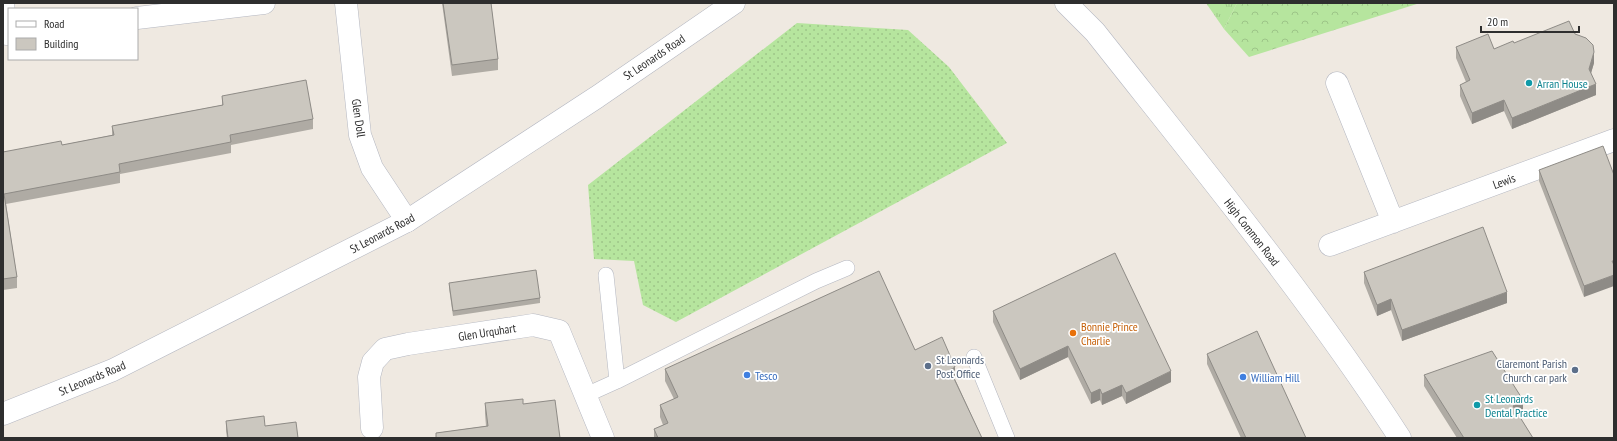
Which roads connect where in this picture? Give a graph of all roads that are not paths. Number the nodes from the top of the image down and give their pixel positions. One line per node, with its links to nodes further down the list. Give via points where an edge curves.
1 (3, 3): 9 (street)
2 (264, 3): 7 (street)
3 (346, 3): 12 (street, Glen Doll, via 360,135 372,168)
4 (734, 3): 12 (street, St Leonards Road)
5 (1066, 3): 8 (street, High Common Road)
6 (1081, 3): 8 (street, High Common Road)
7 (138, 18)
8 (1096, 32): 24 (street, High Common Road, via 1303,296 1363,380)
9 (8, 34)
10 (1337, 83): 13 (street)
11 (1614, 140): 13 (street, Lewis)
12 (407, 221): 20 (street, St Leonards Road, via 113,370)
13 (1393, 222): 14 (street, Lewis)
14 (1330, 245)
15 (847, 268): 18 (lane, via 816,281)
16 (606, 275): 18 (lane)
17 (974, 357): 23 (lane)
18 (617, 381): 19 (lane)
19 (586, 395): 21 (street, Glen Urquhart, via 559,331 533,324 385,349 374,362 368,377); 22 (street, Glen Urquhart)
20 (3, 414)
21 (372, 428)
22 (604, 438)
23 (1006, 438)
24 (1400, 438)

